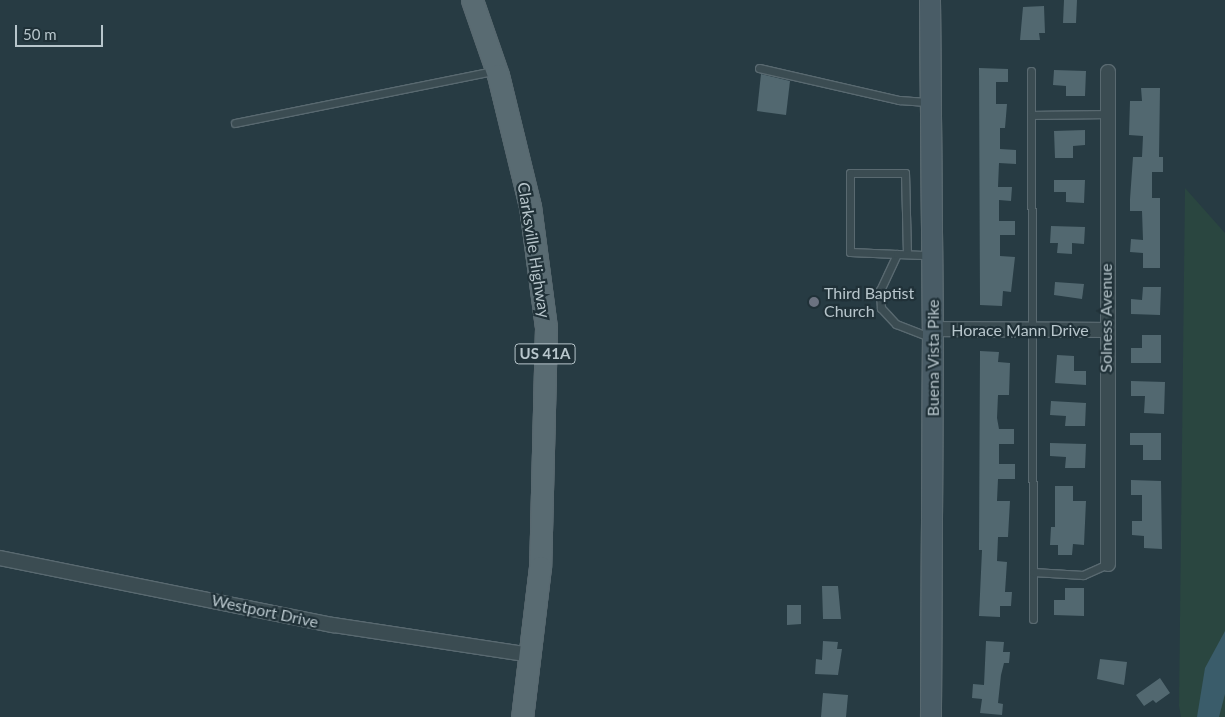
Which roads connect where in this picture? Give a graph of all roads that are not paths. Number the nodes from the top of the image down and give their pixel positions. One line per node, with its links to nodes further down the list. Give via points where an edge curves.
1 (472, 0): 4 (main road, Clarksville Highway / US 41A)
2 (930, 0): 7 (main road, Buena Vista Pike)
3 (759, 68): 7 (lane, via 899,100)
4 (496, 70): 10 (lane); 21 (main road, Clarksville Highway / US 41A, via 530,206 546,328 540,566)
5 (1031, 71): 9 (lane)
6 (1108, 72): 8 (street, Solness Avenue)
7 (931, 102): 13 (main road, Buena Vista Pike)
8 (1108, 114): 9 (lane); 15 (street, Solness Avenue)
9 (1032, 115): 14 (lane)
10 (236, 123)
11 (897, 254): 12 (lane); 12 (lane, via 850,252 850,173 905,173); 16 (lane, via 880,290 882,308 896,324)
12 (907, 254): 13 (lane)
13 (932, 255): 16 (main road, Buena Vista Pike)
14 (1033, 330): 15 (street, Horace Mann Drive); 16 (street, Horace Mann Drive); 19 (lane)
15 (1106, 330): 18 (street, Solness Avenue)
16 (933, 334): 23 (main road, Buena Vista Pike)
17 (0, 558): 21 (street, Westport Drive, via 333,625)
18 (1108, 564): 19 (lane, via 1083,575)
19 (1033, 572): 20 (lane)
20 (1033, 619)
21 (532, 655): 22 (main road, Clarksville Highway / US 41A)
22 (522, 717)
23 (931, 717)

